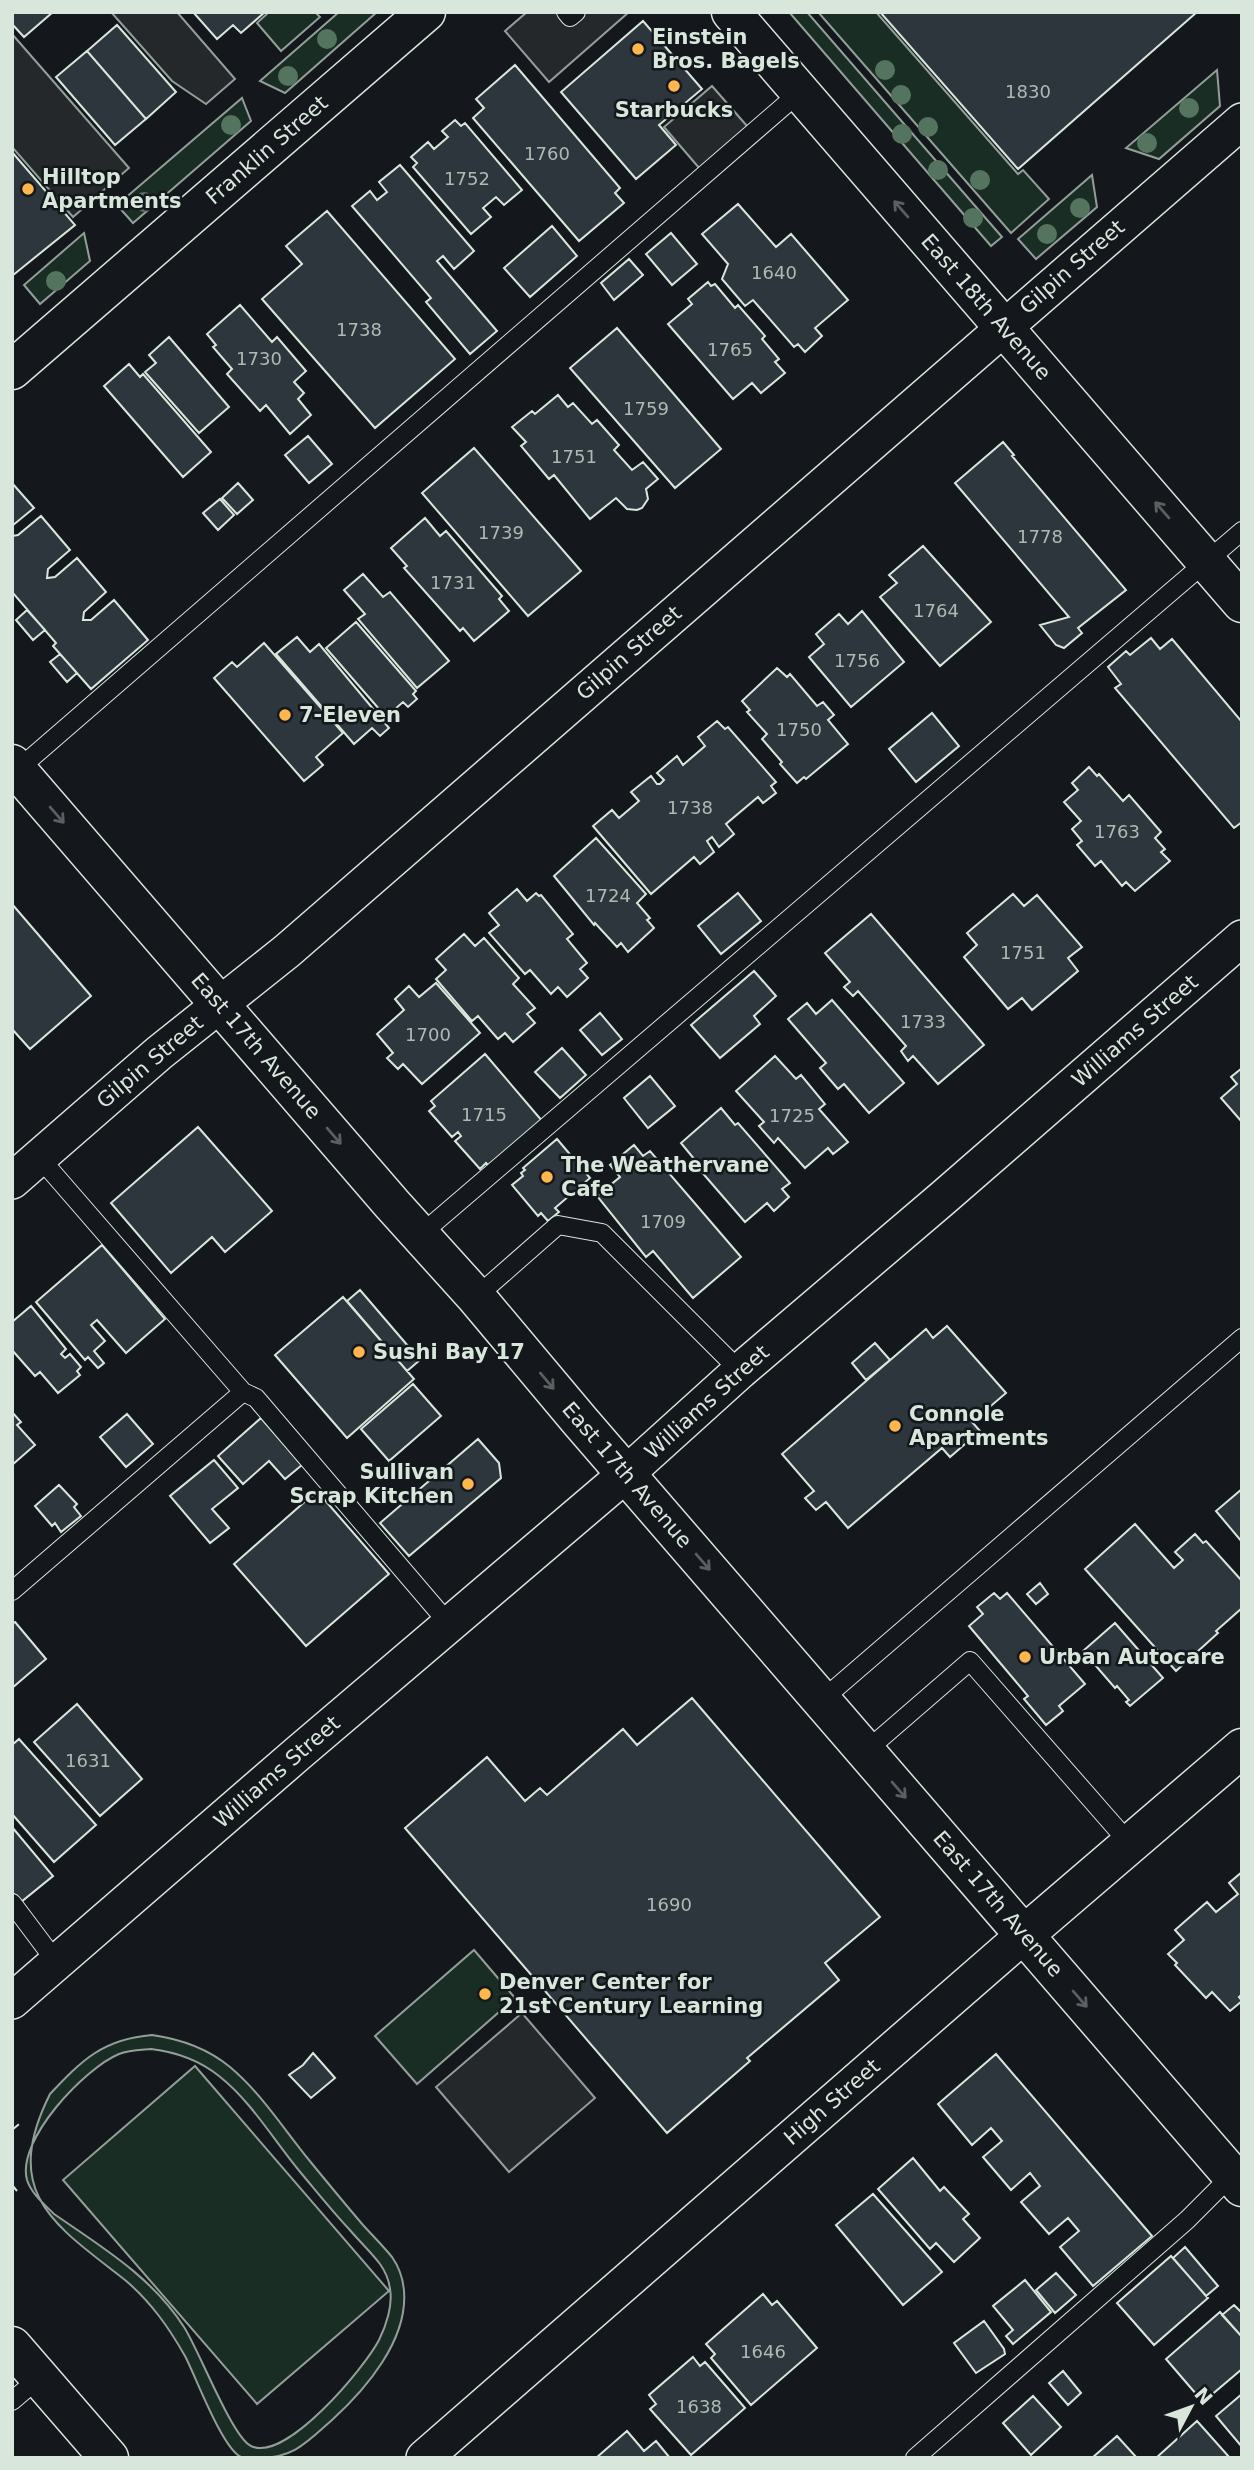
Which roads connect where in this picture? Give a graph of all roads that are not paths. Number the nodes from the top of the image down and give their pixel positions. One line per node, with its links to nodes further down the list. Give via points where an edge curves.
1 (426, 12): 8 (main road, Franklin Street)
2 (566, 12): 3 (lane, via 570,17)
3 (576, 12)
4 (731, 12): 5 (main road, East 18th Avenue)
5 (800, 92): 7 (main road, East 18th Avenue, one-way to 5); 12 (lane)
6 (1242, 121): 7 (street, Gilpin Street)
7 (1003, 327): 10 (main road, East 18th Avenue, one-way to 7); 14 (street, Gilpin Street, via 296,944)
8 (12, 370)
9 (1242, 531): 10 (lane)
10 (1207, 562): 11 (main road, East 18th Avenue); 17 (lane)
11 (1242, 603)
12 (14, 769): 14 (main road, East 17th Avenue, one-way to 14)
13 (1242, 938): 20 (street, Williams Street)
14 (220, 1004): 15 (street, Gilpin Street); 17 (main road, East 17th Avenue, one-way to 17)
15 (39, 1157): 16 (street, Gilpin Street); 21 (lane)
16 (12, 1181)
17 (420, 1235): 18 (main road, East 17th Avenue)
18 (476, 1297): 20 (lane, via 558,1225 602,1233); 22 (main road, East 17th Avenue, one-way to 22)
19 (1242, 1338): 25 (lane)
20 (740, 1371): 22 (street, Williams Street)
21 (243, 1392): 23 (lane); 24 (lane, via 256,1398)
22 (626, 1474): 24 (street, Williams Street); 25 (main road, East 17th Avenue, one-way to 25)
23 (12, 1591)
24 (449, 1624): 31 (street, Williams Street)
25 (822, 1700): 27 (main road, East 17th Avenue)
26 (1242, 1748): 28 (main road, High Street)
27 (866, 1751): 28 (lane, via 970,1661); 30 (main road, East 17th Avenue, one-way to 30)
28 (1130, 1844): 30 (main road, High Street)
29 (12, 1903): 31 (lane)
30 (1024, 1935): 33 (main road, East 17th Avenue, one-way to 33); 37 (street, High Street)
31 (57, 1963): 32 (street, Williams Street)
32 (12, 2001)
33 (1238, 2176): 38 (lane)
34 (12, 2346): 35 (main road)
35 (26, 2390): 36 (main road)
36 (109, 2458)
37 (424, 2458)
38 (915, 2458)

